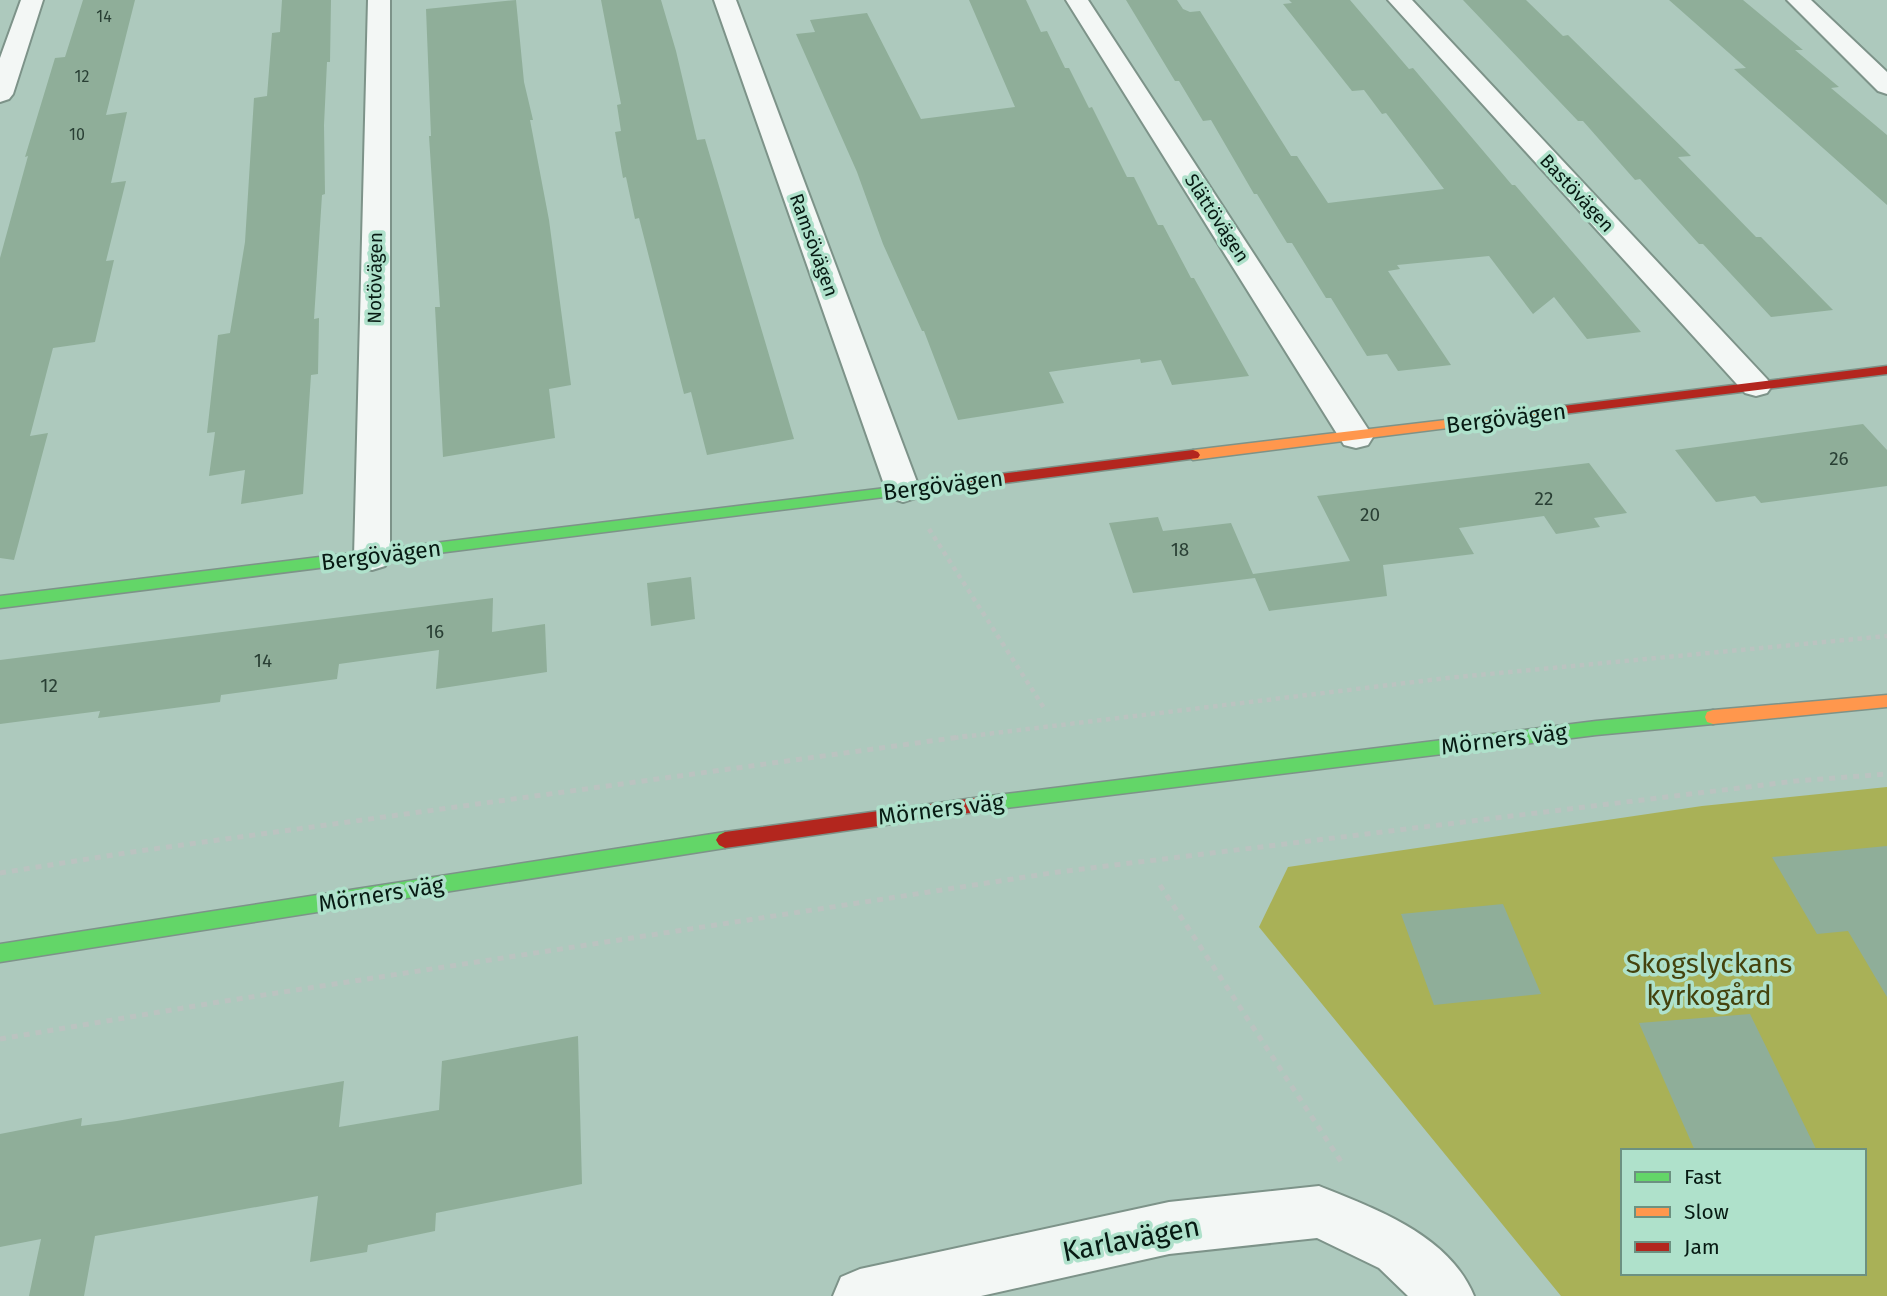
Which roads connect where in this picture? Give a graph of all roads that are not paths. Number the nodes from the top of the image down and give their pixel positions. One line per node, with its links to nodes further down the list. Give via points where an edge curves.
1 (32, 0): 8 (street)
2 (379, 0): 14 (street, Notövägen)
3 (725, 0): 13 (street, Ramsövägen)
4 (1077, 0): 12 (street, Slättövägen)
5 (1399, 0): 11 (street, Bastövägen)
6 (1828, 0): 7 (street)
7 (1801, 2): 9 (street)
8 (2, 82)
9 (1887, 86)
10 (1887, 370): 11 (street, Bergövägen)
11 (1756, 387): 12 (street, Bergövägen)
12 (1356, 437): 13 (street, Bergövägen)
13 (903, 490): 14 (street, Bergövägen)
14 (372, 557): 15 (street, Bergövägen)
15 (0, 602)
16 (1887, 701): 17 (street, Mörners väg, via 1596,728 832,823)
17 (0, 953)
18 (860, 1296): 19 (street, Karlavägen, via 1169,1228 1319,1212 1398,1249)
19 (1447, 1296)

